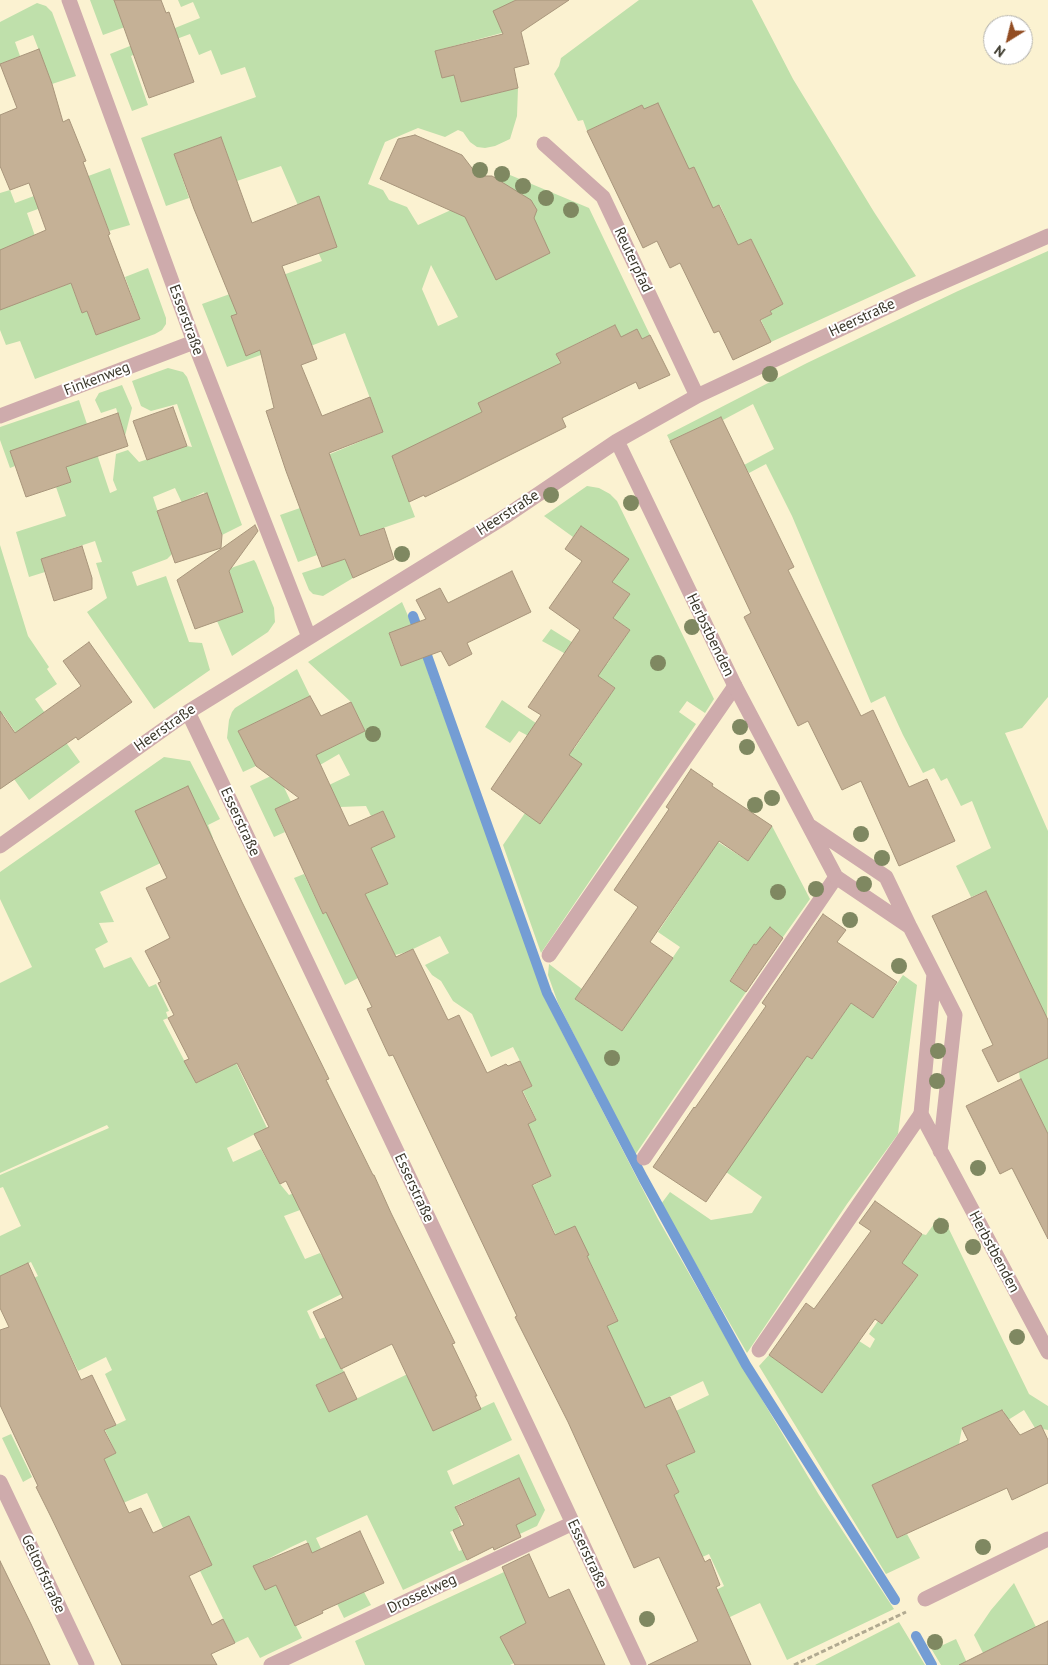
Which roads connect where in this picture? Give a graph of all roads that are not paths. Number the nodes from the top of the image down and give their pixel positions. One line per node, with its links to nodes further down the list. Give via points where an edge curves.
1 (69, 0): 4 (street, Esserstraße)
2 (544, 144): 5 (street, Reuterpfad, via 603,198)
3 (1048, 236): 5 (street, Heerstraße)
4 (194, 342): 6 (street, Finkenweg); 8 (street, Esserstraße)
5 (697, 396): 7 (street, Heerstraße)
6 (0, 416)
7 (617, 441): 8 (street, Heerstraße, via 506,516); 9 (street, Herbstbenden)
8 (309, 637): 10 (street, Heerstraße)
9 (735, 686): 11 (street, Herbstbenden); 15 (street)
10 (188, 712): 12 (street, Heerstraße); 23 (street, Esserstraße)
11 (809, 826): 13 (street, Herbstbenden); 14 (street, Herbstbenden, via 886,878)
12 (0, 846)
13 (836, 878): 14 (street, Herbstbenden); 19 (street)
14 (910, 927): 16 (street, Herbstbenden)
15 (549, 955)
16 (934, 974): 17 (street); 18 (street, Herbstbenden, via 954,1015)
17 (921, 1114): 18 (street, Herbstbenden); 20 (street)
18 (940, 1151): 21 (street, Herbstbenden)
19 (644, 1158)
20 (759, 1350)
21 (1048, 1352)
22 (0, 1482): 26 (street, Geltorfstraße)
23 (573, 1522): 27 (street, Drosselweg); 28 (street, Esserstraße)
24 (1048, 1540): 25 (street)
25 (925, 1599)
26 (87, 1665)
27 (271, 1665)
28 (639, 1665)

